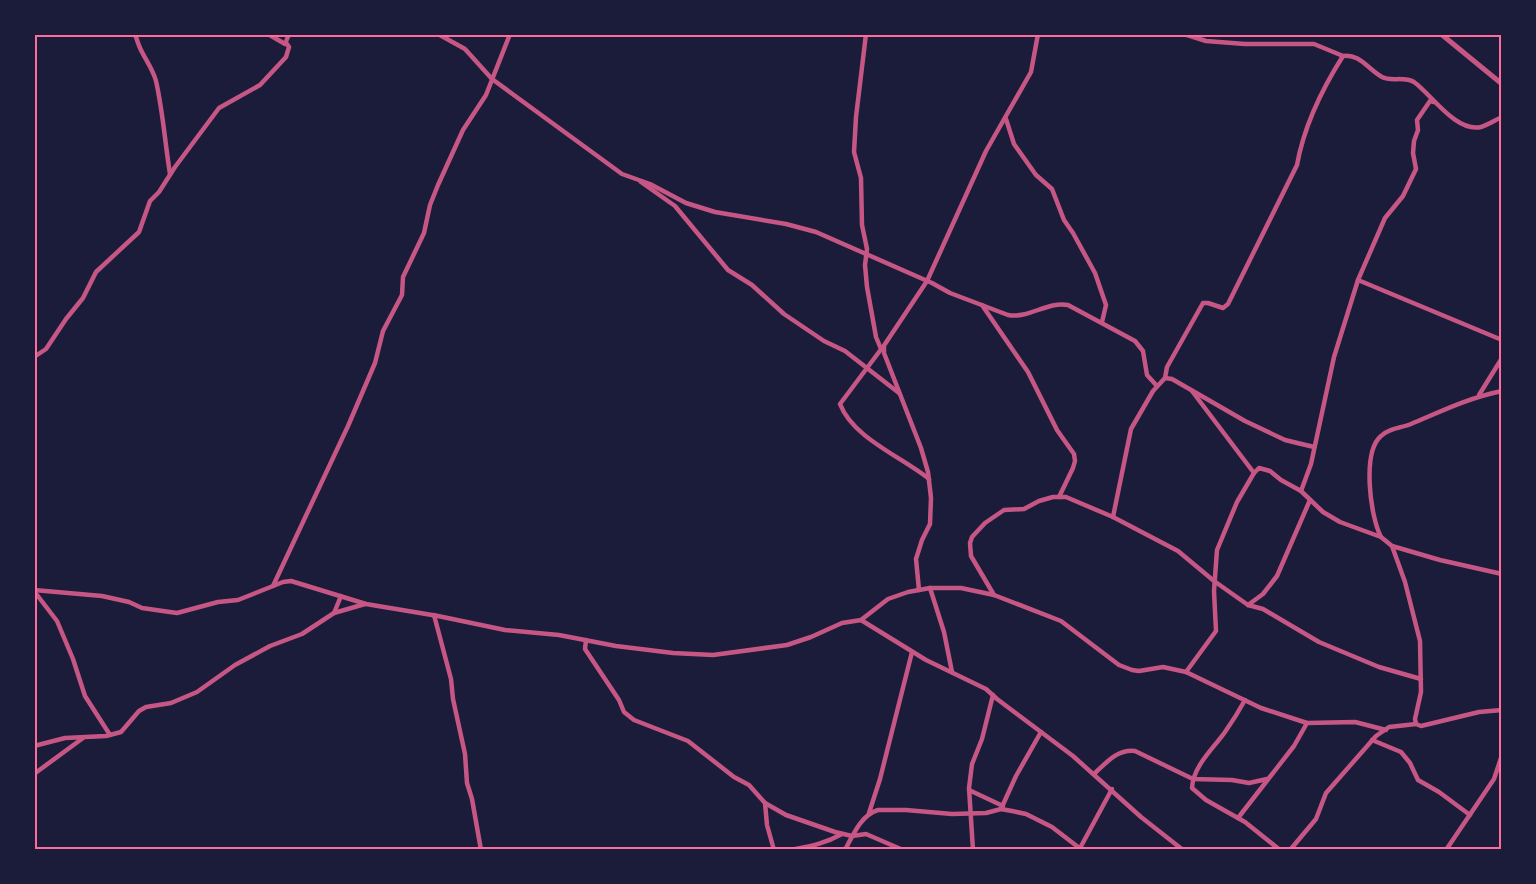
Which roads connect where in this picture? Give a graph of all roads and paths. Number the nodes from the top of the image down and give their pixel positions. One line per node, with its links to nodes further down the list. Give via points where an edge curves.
1 (135, 34): 17 (street, via 156,81)
2 (268, 34): 10 (street)
3 (289, 34): 10 (street)
4 (438, 34): 12 (street, via 471,54)
5 (510, 34): 12 (street)
6 (866, 34): 19 (street, via 854,152 861,178)
7 (1038, 34): 16 (street, via 1031,72)
8 (1184, 34): 11 (street, via 1245,44 1314,44)
9 (1444, 35): 13 (street)
10 (286, 44): 17 (street, via 286,57 260,85 222,105)
11 (1343, 56): 14 (street, via 1361,61 1384,78 1412,81); 30 (street, via 1308,122 1297,165 1228,304 1223,308 1203,303 1167,367)
12 (492, 79): 18 (street, via 608,165); 47 (street, via 438,185 424,233 404,277 402,295 383,331 375,363)
13 (1502, 84)
14 (1434, 102): 15 (street, via 1467,126 1481,127); 20 (street, via 1430,101 1417,120 1413,153 1416,169 1403,196 1385,218)
15 (1502, 117)
16 (1006, 119): 21 (street, via 986,151); 23 (street, via 1014,144 1036,175 1052,189 1064,220 1095,273 1106,305)
17 (170, 174): 27 (street, via 150,201 139,232 96,273 46,349)
18 (640, 181): 19 (street, via 686,203 786,224); 29 (street, via 675,206 728,270 752,285 784,314)
19 (866, 254): 21 (street); 26 (street, via 867,287)
20 (1358, 280): 24 (street); 36 (street)
21 (927, 281): 22 (street); 25 (street)
22 (982, 305): 23 (street, via 1015,316 1059,303); 40 (street, via 1028,372 1057,430 1074,454 1073,468)
23 (1102, 322): 31 (street, via 1141,346 1147,375)
24 (1502, 340)
25 (885, 344): 26 (street); 34 (street, via 884,353)
26 (881, 349): 29 (street)
27 (34, 357)
28 (1502, 358): 35 (street)
29 (867, 367): 34 (street); 38 (street, via 840,404 843,412 884,450)
30 (1165, 378): 31 (street); 32 (street)
31 (1157, 386): 42 (street, via 1131,429)
32 (1190, 389): 36 (street, via 1285,440); 37 (street)
33 (1502, 391): 35 (street)
34 (899, 393): 38 (street)
35 (1479, 395): 43 (street, via 1388,431 1371,450 1369,491 1375,526)
36 (1314, 447): 39 (street)
37 (1254, 473): 39 (street, via 1260,468 1270,471); 46 (street, via 1217,550)
38 (929, 479): 49 (street, via 930,524 916,559)
39 (1301, 491): 41 (street)
40 (1059, 497): 42 (street); 51 (street, via 1024,509 1004,510 972,537 971,556)
41 (1310, 500): 43 (street, via 1340,522); 54 (street, via 1277,576)
42 (1113, 517): 46 (street, via 1178,551)
43 (1381, 537): 44 (street)
44 (1392, 546): 45 (street); 62 (street, via 1416,622)
45 (1502, 574)
46 (1214, 581): 54 (street); 60 (street, via 1216,631)
47 (273, 586): 50 (street, via 238,600 177,613 102,596); 52 (street, via 291,581)
48 (930, 588): 49 (street); 51 (street, via 961,588); 61 (street)
49 (919, 590): 57 (street, via 888,599)
50 (34, 591): 70 (street, via 57,621 85,696)
51 (994, 595): 60 (street, via 1060,621 1119,665 1139,671 1163,667)
52 (341, 596): 53 (street); 55 (street)
53 (366, 604): 55 (street); 56 (street)
54 (1248, 605): 62 (street, via 1359,659)
55 (334, 613): 70 (street, via 302,634 235,665 197,692 171,703 146,707 121,732)
56 (434, 615): 58 (street, via 505,630); 89 (street, via 451,679)
57 (861, 620): 58 (street, via 842,623 787,645 713,655); 59 (street)
58 (586, 640): 81 (street, via 585,649 624,712 634,720 688,741 749,785)
59 (912, 652): 61 (street); 83 (street)
60 (1186, 672): 64 (street)
61 (952, 673): 63 (street)
62 (1421, 679): 67 (street)
63 (993, 695): 69 (street); 80 (street, via 972,764)
64 (1245, 700): 66 (street); 77 (street)
65 (1502, 710): 67 (street)
66 (1307, 723): 68 (street, via 1355,722); 78 (street)
67 (1416, 724): 68 (street)
68 (1386, 730): 72 (street)
69 (1041, 732): 76 (street); 82 (street)
70 (110, 735): 71 (street)
71 (84, 737): 73 (street); 75 (street)
72 (1372, 740): 85 (street, via 1405,756 1422,784); 98 (street, via 1326,793 1312,825)
73 (34, 746)
74 (1502, 755): 85 (street, via 1494,779)
75 (34, 774)
76 (1094, 774): 77 (street, via 1127,750); 79 (street)
77 (1192, 779): 78 (street, via 1249,783); 86 (street, via 1192,788 1206,800)
78 (1267, 779): 86 (street)
79 (1112, 789): 95 (street); 96 (street)
80 (969, 790): 82 (street); 84 (street)
81 (765, 803): 87 (street, via 786,815); 90 (street)
82 (1002, 808): 84 (street); 95 (street, via 1040,820)
83 (869, 813): 84 (street, via 906,810); 88 (street)
84 (970, 814): 94 (street)
85 (1470, 815): 99 (street)
86 (1238, 818): 97 (street)
87 (843, 834): 88 (street); 91 (street, via 822,845)
88 (852, 836): 92 (street); 93 (street, via 866,834)
89 (481, 849)
90 (774, 849)
91 (791, 849)
92 (845, 849)
93 (903, 849)
94 (973, 849)
95 (1080, 849)
96 (1183, 849)
97 (1280, 849)
98 (1290, 849)
99 (1446, 849)

